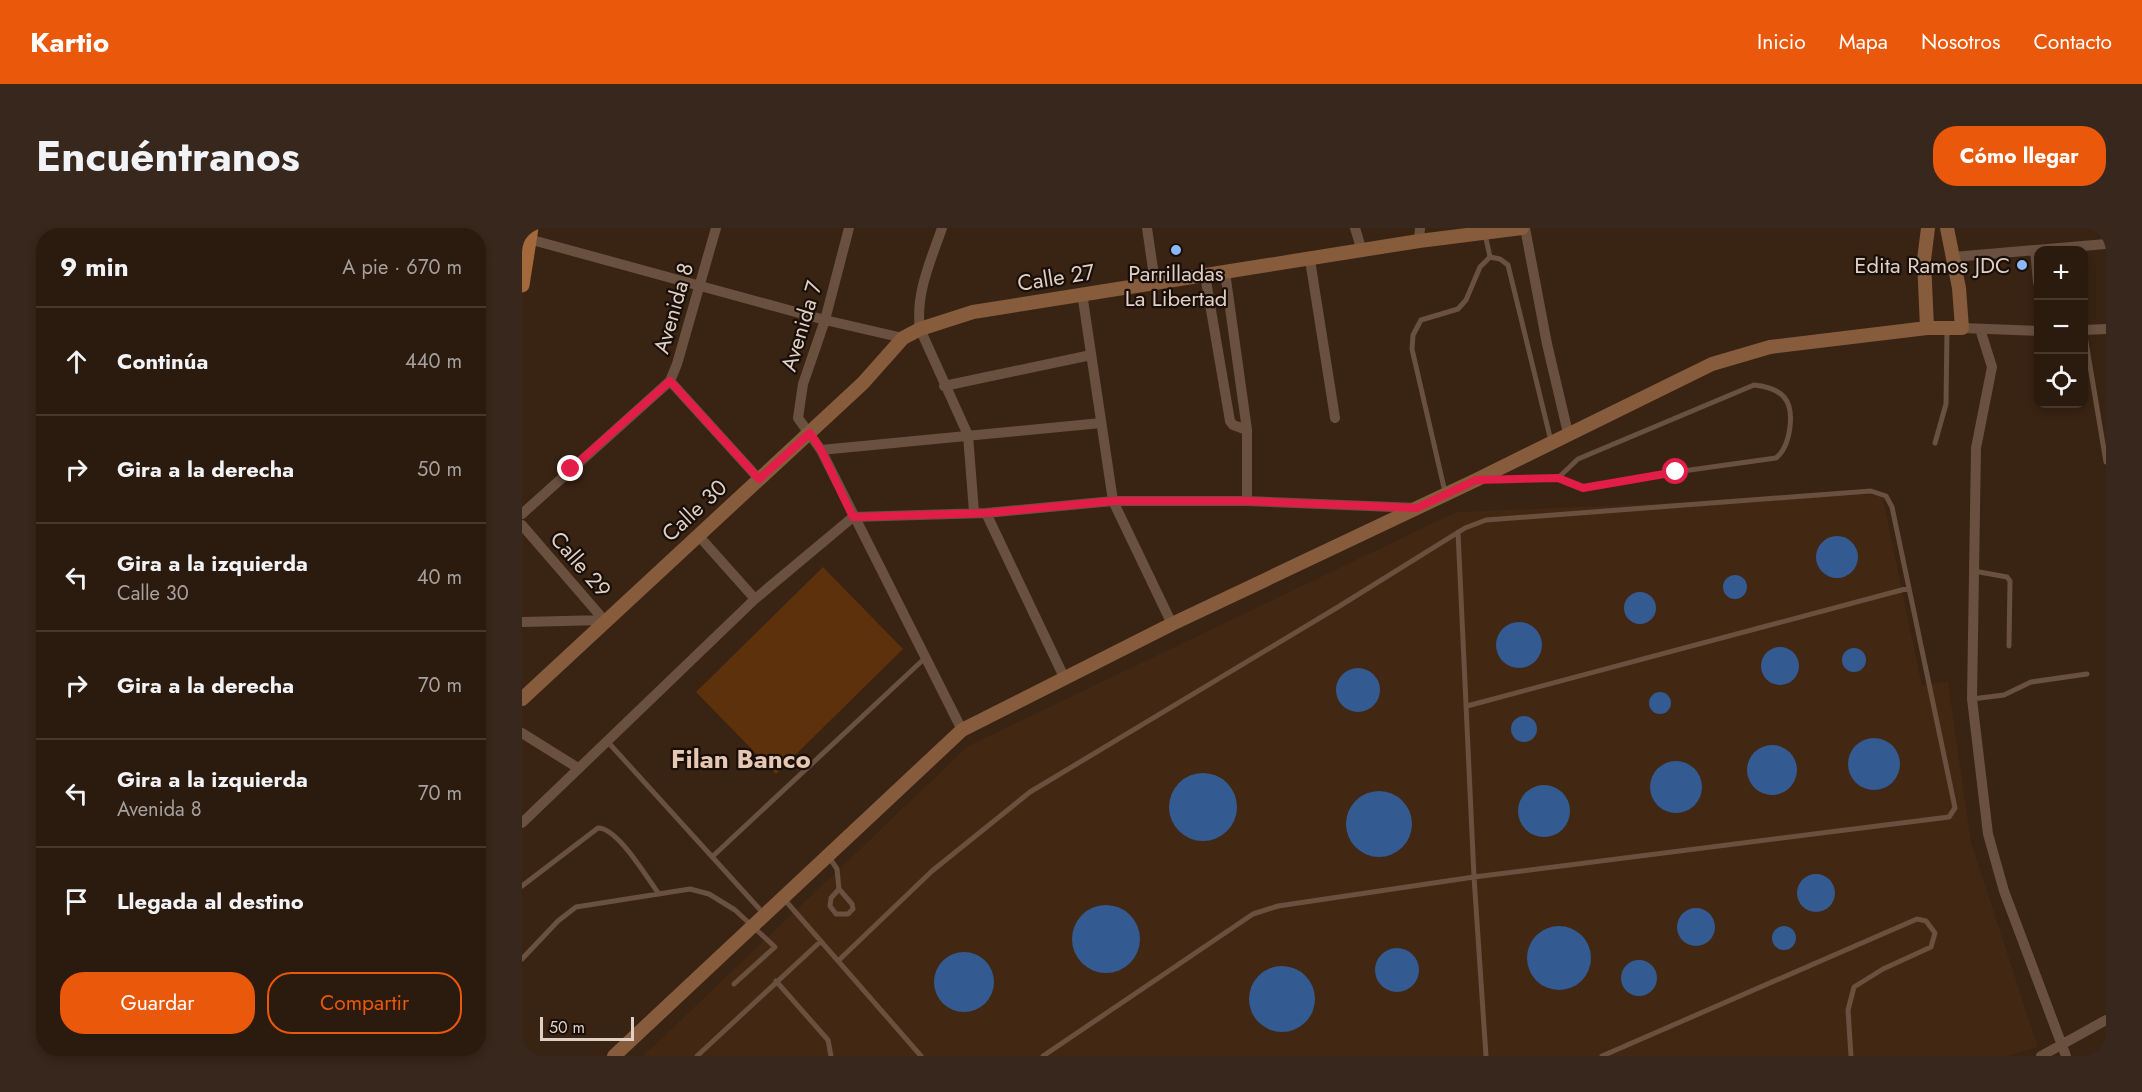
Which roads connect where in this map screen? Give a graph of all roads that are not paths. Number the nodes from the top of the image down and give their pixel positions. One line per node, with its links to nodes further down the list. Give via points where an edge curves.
1 (716, 228): 23 (street, Avenida 8)
2 (849, 228): 25 (street, Avenida 7)
3 (942, 228): 29 (street, via 921,292 917,313)
4 (1147, 228): 21 (street)
5 (1355, 228): 14 (street)
6 (1524, 228): 9 (main road, Calle 27); 43 (street)
7 (1928, 228): 27 (main road, via 1924,260)
8 (1947, 228): 17 (main road)
9 (1485, 233): 11 (main road, Calle 27); 16 (lane)
10 (528, 235): 22 (main road); 23 (street)
11 (1419, 235): 14 (main road, Calle 27)
12 (2106, 244): 13 (street)
13 (2082, 246)
14 (1362, 250): 18 (main road, Calle 27)
15 (2034, 250): 17 (street)
16 (1490, 257): 45 (lane, via 1508,265); 52 (lane, via 1480,267 1458,309 1421,320 1413,335 1412,349)
17 (1953, 257): 28 (main road)
18 (1310, 260): 19 (main road, Calle 27); 39 (street)
19 (1225, 272): 20 (main road, Calle 27); 41 (street)
20 (1204, 275): 21 (main road, Calle 27); 41 (street, via 1230,422)
21 (1155, 284): 24 (main road, Calle 27)
22 (522, 285)
23 (699, 286): 25 (street); 37 (street, Avenida 8)
24 (1082, 293): 29 (main road, Calle 27, via 973,312); 36 (street)
25 (825, 320): 34 (street); 42 (street, Avenida 7, via 798,411 798,418)
26 (1947, 327): 27 (main road); 28 (main road); 46 (lane, via 1949,375)
27 (1927, 328): 43 (main road, via 1770,347 1712,363)
28 (1962, 328): 30 (street)
29 (920, 329): 34 (main road, Calle 30); 38 (street)
30 (1980, 329): 33 (street); 63 (street, via 1992,367 1976,448)
31 (2106, 329): 32 (street)
32 (2088, 330)
33 (2034, 331)
34 (903, 338): 42 (main road, Calle 30)
35 (2088, 354): 48 (lane)
36 (1091, 355): 38 (street); 40 (street)
37 (670, 381): 50 (street); 58 (street, Avenida 8)
38 (944, 386): 44 (street)
39 (1335, 418)
40 (1101, 423): 44 (street); 53 (street)
41 (1247, 430): 54 (street)
42 (810, 433): 47 (street, Avenida 7); 50 (main road, Calle 30)
43 (1568, 433): 45 (main road)
44 (968, 435): 47 (street); 56 (street)
45 (1551, 441): 51 (main road)
46 (1935, 443)
47 (821, 450): 59 (street, Avenida 7)
48 (2106, 462)
49 (1558, 478): 49 (lane, via 1578,459 1754,385 1768,386 1784,397 1789,410 1786,447 1776,458 1583,488); 51 (lane)
50 (759, 479): 62 (main road, Calle 30)
51 (1476, 480): 52 (main road)
52 (1445, 492): 55 (main road)
53 (1113, 501): 54 (street); 57 (street); 68 (street)
54 (1247, 501): 55 (street)
55 (1417, 508): 68 (main road)
56 (974, 512): 57 (street); 59 (street)
57 (986, 513): 72 (street)
58 (522, 514)
59 (853, 517): 65 (street); 70 (street, Avenida 7)
60 (522, 525): 66 (street, Calle 29)
61 (1458, 532): 64 (lane, via 1486,520 1876,491 1886,496 1892,507); 75 (lane); 92 (lane, via 1030,792 932,871)
62 (698, 535): 65 (street); 66 (main road, Calle 30)
63 (1972, 571): 69 (lane, via 2009,579); 74 (street)
64 (1909, 588): 75 (lane); 83 (lane, via 1955,808 1949,817)
65 (755, 599): 78 (street)
66 (604, 620): 67 (street, Calle 29); 73 (main road, Calle 30)
67 (522, 622)
68 (1172, 624): 72 (main road)
69 (2009, 646)
70 (925, 658): 76 (street, Avenida 7); 81 (lane)
71 (2087, 674): 74 (lane, via 2041,680 2004,695)
72 (1064, 677): 76 (main road)
73 (522, 699)
74 (1972, 699): 96 (street, via 1988,834 2004,891)
75 (1467, 706): 83 (lane)
76 (962, 730): 82 (main road)
77 (522, 734): 79 (street)
78 (607, 741): 79 (street); 81 (lane)
79 (578, 768): 80 (street)
80 (522, 823)
81 (712, 857): 88 (lane)
82 (829, 857): 85 (lane, via 837,869); 87 (main road)
83 (1474, 877): 101 (lane, via 1278,906 1253,914); 102 (lane)
84 (522, 886): 86 (lane, via 603,828 615,836)
85 (839, 890): 85 (lane, via 831,898 831,910 848,914 852,904)
86 (659, 894): 89 (lane, via 690,889 710,894); 91 (lane, via 576,907)
87 (783, 897): 88 (main road); 90 (lane)
88 (764, 914): 89 (main road)
89 (753, 925): 94 (lane, via 775,949); 97 (main road)
90 (821, 941): 92 (lane); 93 (lane)
91 (522, 959)
92 (838, 962): 100 (lane)
93 (776, 981): 98 (lane); 99 (lane, via 828,1040)
94 (734, 984)
95 (2106, 1020): 96 (street)
96 (2060, 1046): 105 (street); 106 (street)
97 (614, 1056)
98 (697, 1056)
99 (831, 1056)
100 (921, 1056)
101 (1042, 1056)
102 (1486, 1056)
103 (1602, 1056): 104 (lane, via 1917,919 1926,921 1935,933 1931,947 1854,987 1848,1010)
104 (1851, 1056)
105 (2041, 1056)
106 (2066, 1056)

